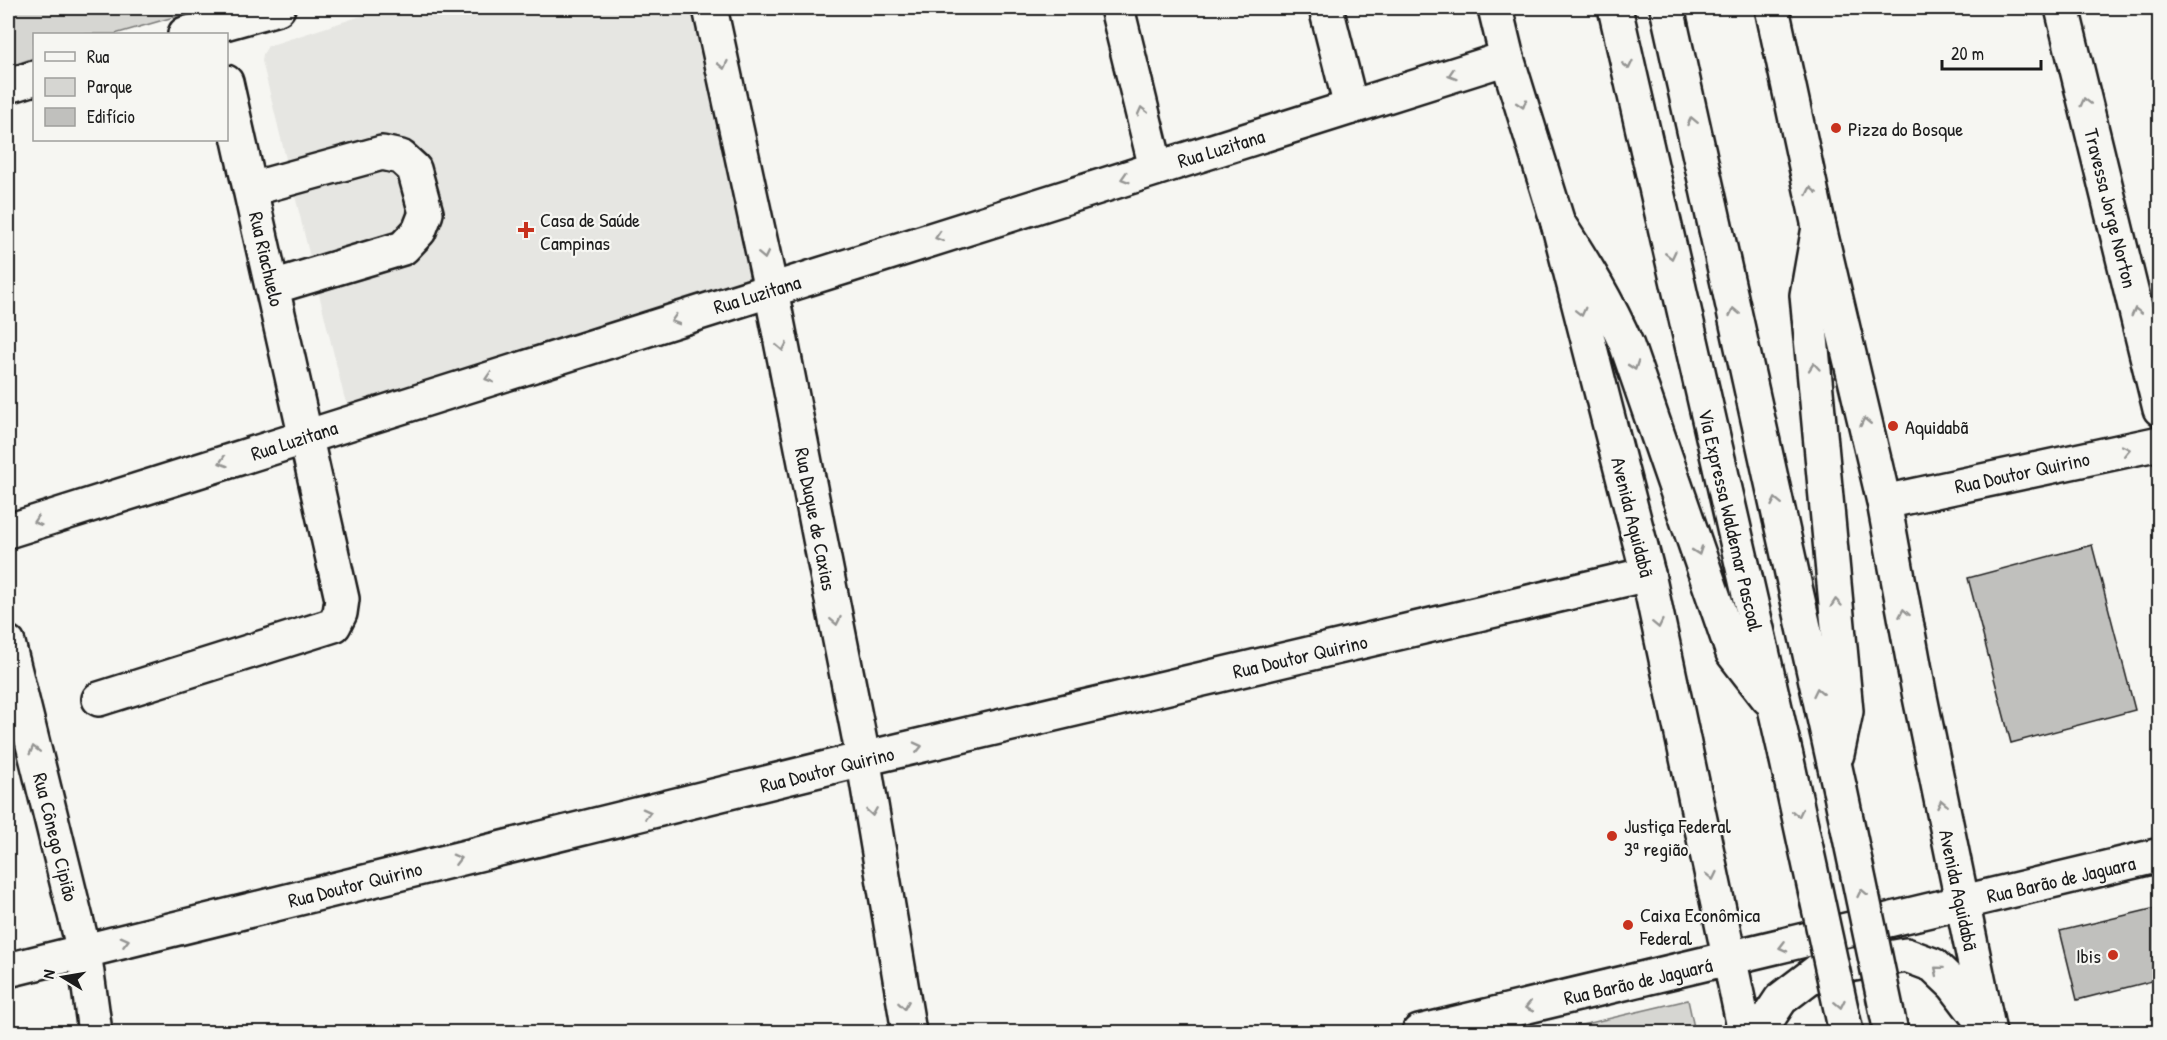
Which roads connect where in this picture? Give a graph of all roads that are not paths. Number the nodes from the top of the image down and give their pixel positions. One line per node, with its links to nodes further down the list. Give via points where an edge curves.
1 (278, 8): 10 (main road)
2 (710, 8): 21 (main road, Rua Duque de Caxias, one-way to 21)
3 (1117, 8): 16 (main road, one-way to 3)
4 (1326, 8): 15 (main road)
5 (1495, 8): 11 (main road, Avenida Aquidabã)
6 (1615, 8): 30 (main road, Via Expressa Waldemar Pascoal, one-way to 30)
7 (1667, 8): 32 (main road, one-way to 7)
8 (1772, 8): 19 (main road, Avenida Aquidabã, one-way to 8)
9 (2062, 8): 22 (main road, Travessa Jorge Norton, one-way to 9)
10 (205, 32)
11 (1507, 58): 15 (main road, Rua Luzitana, one-way to 15); 18 (main road, Avenida Aquidabã, one-way to 18)
12 (33, 78): 13 (main road)
13 (8, 86)
14 (228, 91): 17 (main road, Rua Riachuelo)
15 (1352, 107): 16 (main road, Rua Luzitana)
16 (1156, 168): 21 (main road, Rua Luzitana, one-way to 21)
17 (251, 189): 20 (main road, Rua Riachuelo); 20 (main road, via 382,153 401,157 414,169 426,213 419,231 403,248)
18 (1558, 223): 27 (main road, Avenida Aquidabã, one-way to 27); 30 (main road, one-way to 30, via 1599,286 1627,346 1733,653)
19 (1819, 227): 25 (main road, Avenida Aquidabã, one-way to 19); 32 (main road, one-way to 19, via 1846,711 1807,295)
20 (273, 287): 23 (main road, Rua Riachuelo)
21 (771, 290): 23 (main road, Rua Luzitana, one-way to 23); 31 (main road, Rua Duque de Caxias, one-way to 31)
22 (2160, 409)
23 (307, 436): 26 (main road, Rua Luzitana, one-way to 26); 29 (main road, Rua Riachuelo, via 342,599 334,625)
24 (2160, 443): 25 (main road, Rua Doutor Quirino, one-way to 24)
25 (1884, 502): 34 (main road, Avenida Aquidabã, one-way to 25)
26 (8, 531)
27 (1648, 574): 31 (main road, Rua Doutor Quirino, one-way to 27); 36 (main road, Avenida Aquidabã, one-way to 36)
28 (8, 643): 35 (main road, Rua Cônego Cipião, one-way to 28)
29 (99, 699)
30 (1773, 705): 43 (main road, Via Expressa Waldemar Pascoal, one-way to 43, bridge)
31 (864, 759): 35 (main road, Rua Doutor Quirino, one-way to 31); 39 (main road, Rua Duque de Caxias, one-way to 39)
32 (1837, 778): 44 (main road, one-way to 32, bridge)
33 (2160, 855): 34 (main road, Rua Barão de Jaguara)
34 (1962, 903): 36 (main road, Rua Barão de Jaguará, one-way to 36); 45 (main road, Avenida Aquidabã)
35 (84, 951): 37 (main road, Rua Doutor Quirino); 38 (main road, Rua Cônego Cipião)
36 (1729, 960): 40 (main road, Rua Barão de Jaguará, one-way to 40); 41 (main road, Avenida Aquidabã)
37 (8, 970)
38 (95, 1032)
39 (909, 1032)
40 (1419, 1032)
41 (1745, 1032)
42 (1759, 1032): 45 (main road, one-way to 42, via 1933,965 1906,955 1819,970 1781,999)
43 (1846, 1032)
44 (1892, 1032)
45 (1989, 1032)

